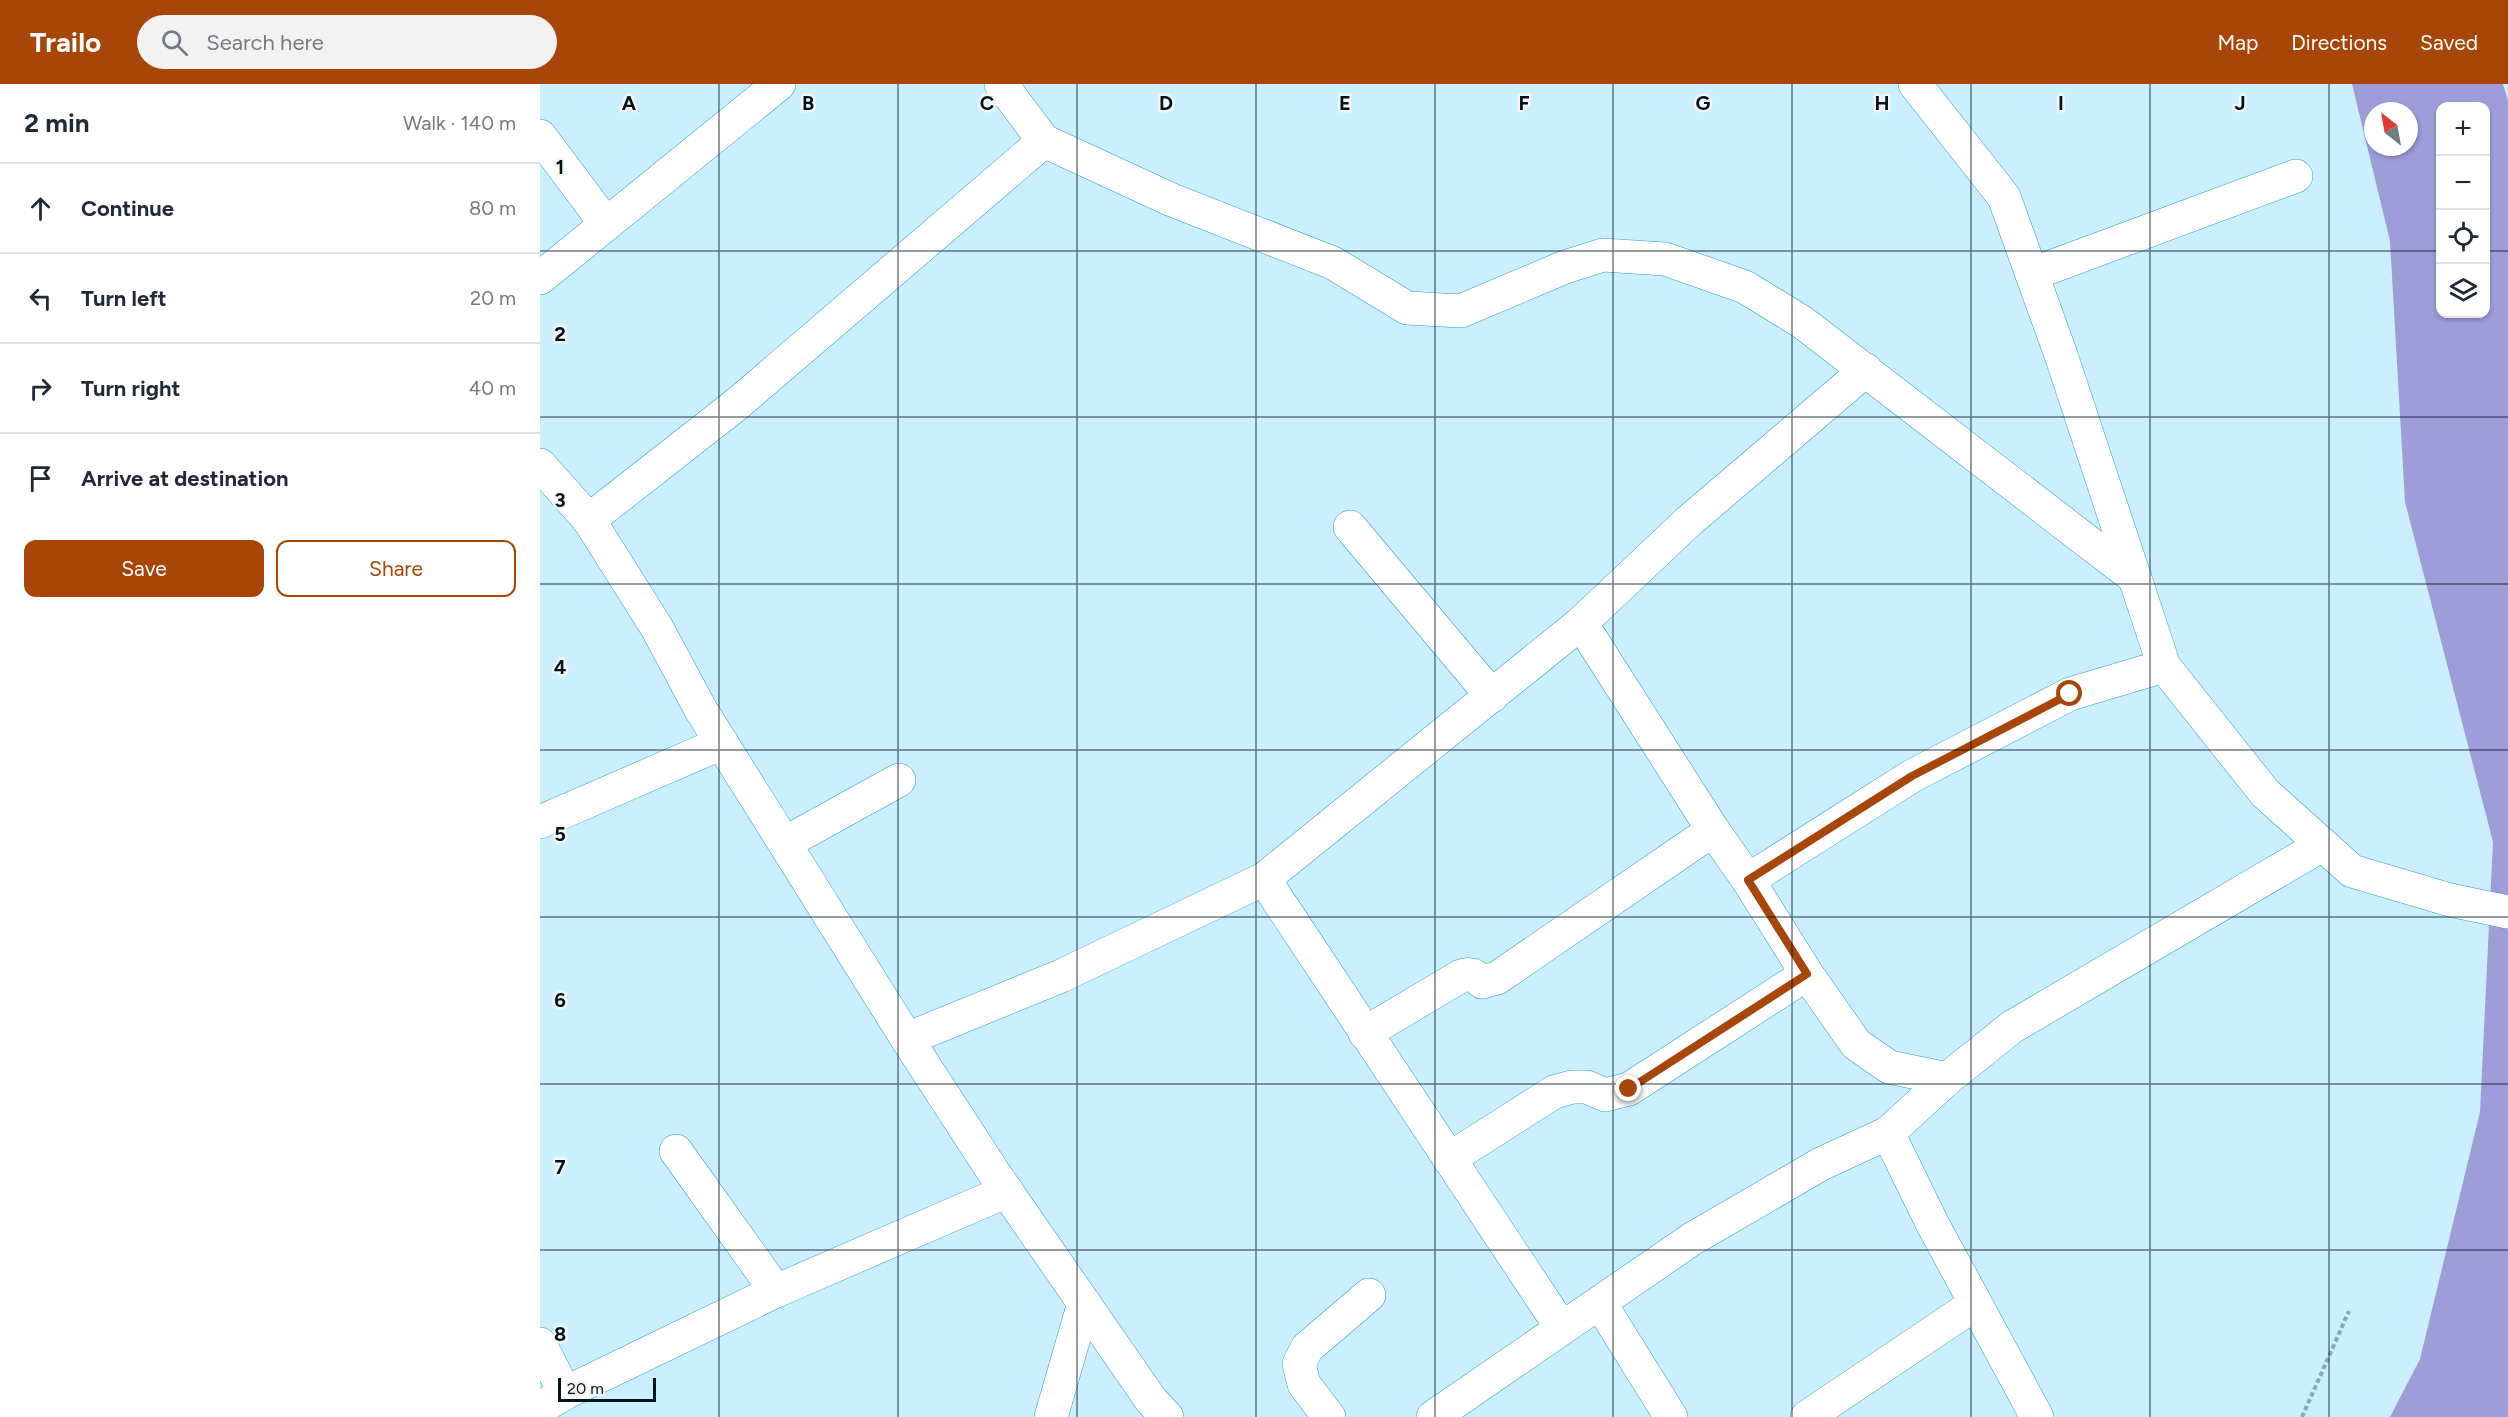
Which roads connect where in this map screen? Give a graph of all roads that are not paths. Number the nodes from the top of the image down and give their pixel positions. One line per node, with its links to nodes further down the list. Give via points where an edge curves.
1 (779, 84): 7 (street)
2 (1000, 84): 5 (street)
3 (1915, 84): 8 (street, via 2004,197)
4 (540, 136): 7 (street)
5 (1044, 141): 10 (street, via 1172,200 1333,263 1407,308 1461,311 1603,255 1665,259 1745,287 1802,322); 12 (street, via 737,404)
6 (2296, 176): 8 (street)
7 (606, 224): 9 (street)
8 (2032, 274): 14 (street)
9 (540, 278)
10 (1866, 370): 14 (street); 15 (street, via 1689,521)
11 (540, 465): 12 (street)
12 (589, 520): 18 (street, via 657,628)
13 (1350, 527): 17 (street)
14 (2135, 578): 16 (street)
15 (1581, 623): 17 (street); 21 (street)
16 (2164, 666): 23 (street, via 2265,794); 25 (street, via 2070,694 1912,776)
17 (1492, 696): 24 (street)
18 (722, 743): 20 (street); 22 (street)
19 (899, 780): 22 (street)
20 (540, 822)
21 (1713, 830): 25 (street); 28 (street, via 1497,978 1482,982 1474,975 1461,976)
22 (785, 843): 29 (street)
23 (2322, 845): 26 (street, via 2352,871 2450,900); 30 (street, via 2012,1027)
24 (1264, 879): 28 (street); 29 (street, via 1060,976)
25 (1748, 880): 27 (street)
26 (2508, 912)
27 (1807, 974): 30 (street, via 1857,1044 1888,1067); 33 (street, via 1629,1089 1605,1095 1587,1087 1554,1092)
28 (1365, 1033): 33 (street)
29 (907, 1039): 34 (street)
30 (1947, 1079): 31 (street)
31 (1888, 1133): 38 (street, via 1821,1164 1692,1239); 39 (street)
32 (676, 1151): 35 (street)
33 (1449, 1159): 40 (street)
34 (1007, 1191): 35 (street); 37 (street)
35 (776, 1291): 42 (street)
36 (1369, 1295): 45 (street, via 1307,1348 1299,1364 1304,1384)
37 (1084, 1303): 43 (street); 44 (street)
38 (1600, 1303): 40 (street); 47 (street)
39 (1975, 1304): 48 (street); 49 (street)
40 (1561, 1327): 46 (street)
41 (540, 1344): 42 (street)
42 (552, 1401)
43 (1051, 1417)
44 (1167, 1417)
45 (1329, 1417)
46 (1433, 1417)
47 (1671, 1417)
48 (1807, 1417)
49 (2037, 1417)

